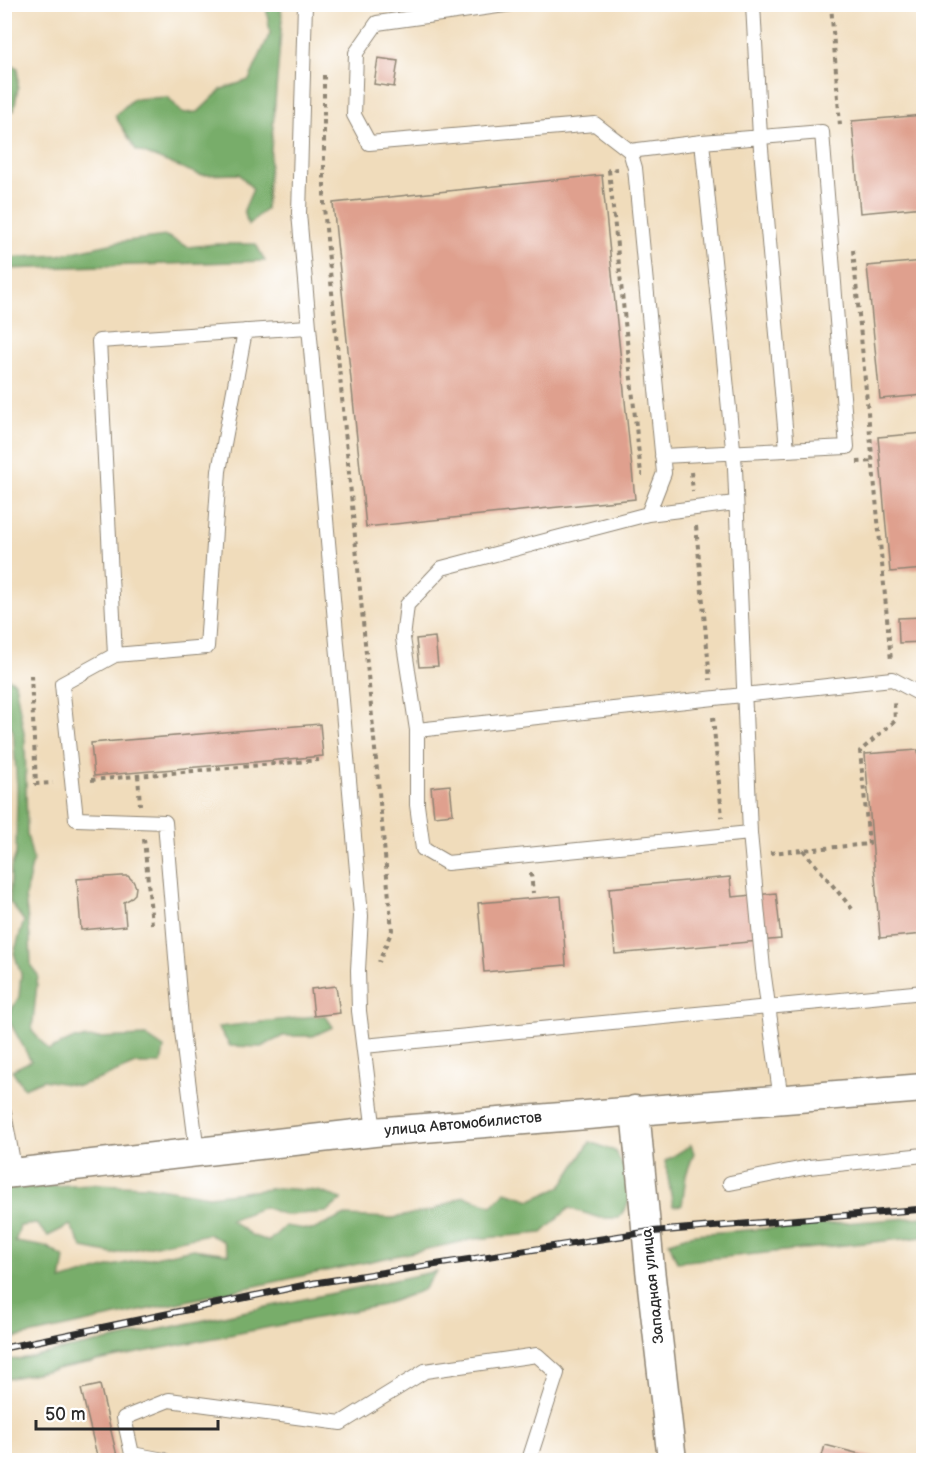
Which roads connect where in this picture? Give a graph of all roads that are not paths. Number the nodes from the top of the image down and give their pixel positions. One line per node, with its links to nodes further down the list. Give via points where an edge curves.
1 (305, 4): 7 (lane, via 299,213)
2 (512, 4): 6 (lane, via 377,23 356,53 354,115 369,143 595,124)
3 (753, 4): 4 (lane)
4 (760, 137): 5 (lane); 9 (lane); 9 (lane, via 822,132 824,150 847,447)
5 (702, 142): 6 (lane); 10 (lane)
6 (630, 151): 11 (lane, via 635,168)
7 (308, 327): 8 (lane); 21 (lane, via 361,916 358,970)
8 (244, 331): 14 (lane, via 219,471 207,647); 14 (lane, via 99,341)
9 (787, 450): 10 (lane)
10 (734, 453): 11 (lane); 12 (lane)
11 (662, 456): 13 (lane, via 664,473)
12 (735, 502): 13 (lane); 15 (lane)
13 (648, 514): 17 (lane, via 442,568 407,605 403,638)
14 (115, 656): 27 (lane, via 62,684 76,819 165,822 182,1031)
15 (743, 695): 16 (lane, via 892,680); 17 (lane); 18 (lane)
16 (924, 696)
17 (417, 730): 18 (lane, via 417,805 423,849 447,863)
18 (750, 833): 20 (lane)
19 (924, 992): 20 (lane)
20 (769, 1008): 21 (lane); 23 (lane)
21 (364, 1046): 26 (lane)
22 (924, 1088): 23 (street, улица Автомобилистов)
23 (781, 1100): 24 (street, улица Автомобилистов)
24 (635, 1110): 26 (street, улица Автомобилистов); 33 (street, Западная улица)
25 (4, 1113): 29 (lane)
26 (375, 1132): 27 (street, улица Автомобилистов)
27 (197, 1152): 29 (street, улица Автомобилистов)
28 (924, 1155): 30 (lane, via 809,1167)
29 (10, 1173)
30 (730, 1183)
31 (164, 1461): 32 (lane, via 132,1454 124,1418 169,1400 341,1423 425,1371 537,1355 557,1373)
32 (529, 1461)
33 (672, 1461)

